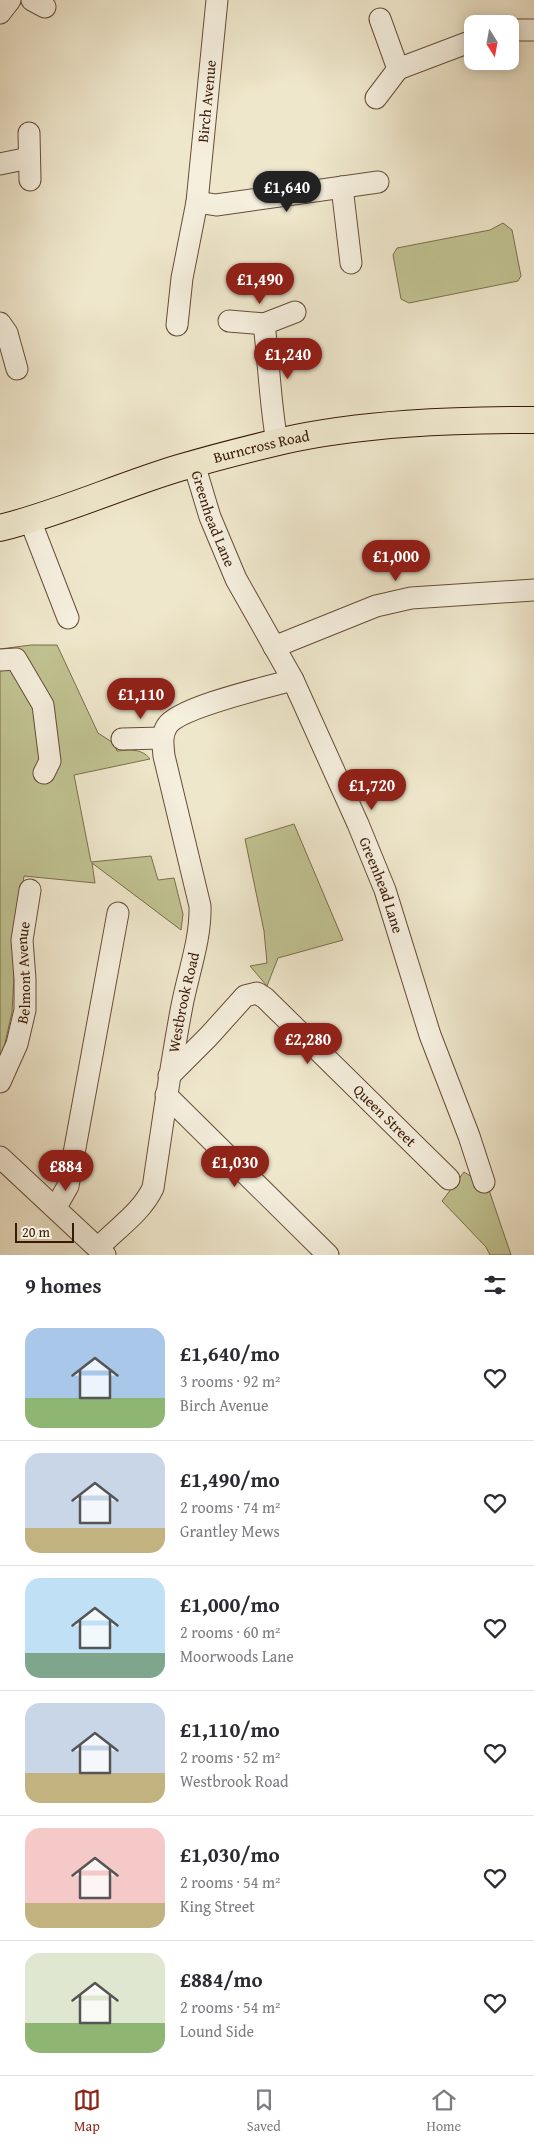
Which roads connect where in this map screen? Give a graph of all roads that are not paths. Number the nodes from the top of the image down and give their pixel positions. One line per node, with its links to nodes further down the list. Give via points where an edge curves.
1 (10, 0): 3 (street)
2 (217, 0): 16 (street, Birch Avenue)
3 (0, 13)
4 (380, 19): 8 (street)
5 (519, 30): 6 (street)
6 (534, 30)
7 (464, 44): 8 (street)
8 (398, 69): 9 (street)
9 (376, 98)
10 (29, 133): 11 (street)
11 (29, 158): 12 (street); 13 (street)
12 (0, 164)
13 (30, 180)
14 (378, 182): 15 (street)
15 (342, 187): 16 (street, via 216,205); 17 (street)
16 (197, 202): 22 (street, Birch Avenue, via 182,278)
17 (351, 263)
18 (295, 312): 21 (street)
19 (229, 321): 21 (street)
20 (0, 323): 23 (street, via 7,333)
21 (264, 324): 25 (street, via 270,371 270,405)
22 (177, 326)
23 (17, 369)
24 (534, 420): 25 (main road, Burncross Road, via 464,420 342,431)
25 (278, 442): 26 (main road, Burncross Road)
26 (194, 464): 27 (main road, Burncross Road); 31 (street, Greenhead Lane, via 220,543)
27 (30, 520): 28 (main road, Burncross Road); 30 (street)
28 (0, 528)
29 (534, 590): 31 (street, via 411,598 376,606)
30 (68, 618)
31 (274, 648): 33 (street, Greenhead Lane)
32 (0, 660): 36 (street, via 16,659 43,705 50,761)
33 (293, 680): 34 (street, via 176,716); 43 (street, Greenhead Lane, via 385,890 430,1036 470,1136)
34 (162, 738): 35 (street); 40 (street, Westbrook Road, via 201,922)
35 (122, 739)
36 (44, 773)
37 (30, 890): 39 (street, Belmont Avenue, via 22,940 25,1010 17,1044)
38 (118, 913): 44 (street, via 68,1186)
39 (0, 1082)
40 (168, 1086): 42 (street, Queen Street, via 245,996 256,993 266,998); 45 (street, Westbrook Road, via 154,1188); 46 (street)
41 (0, 1157): 44 (street)
42 (449, 1179)
43 (484, 1182)
44 (56, 1207): 45 (street)
45 (102, 1251)
46 (328, 1255)

